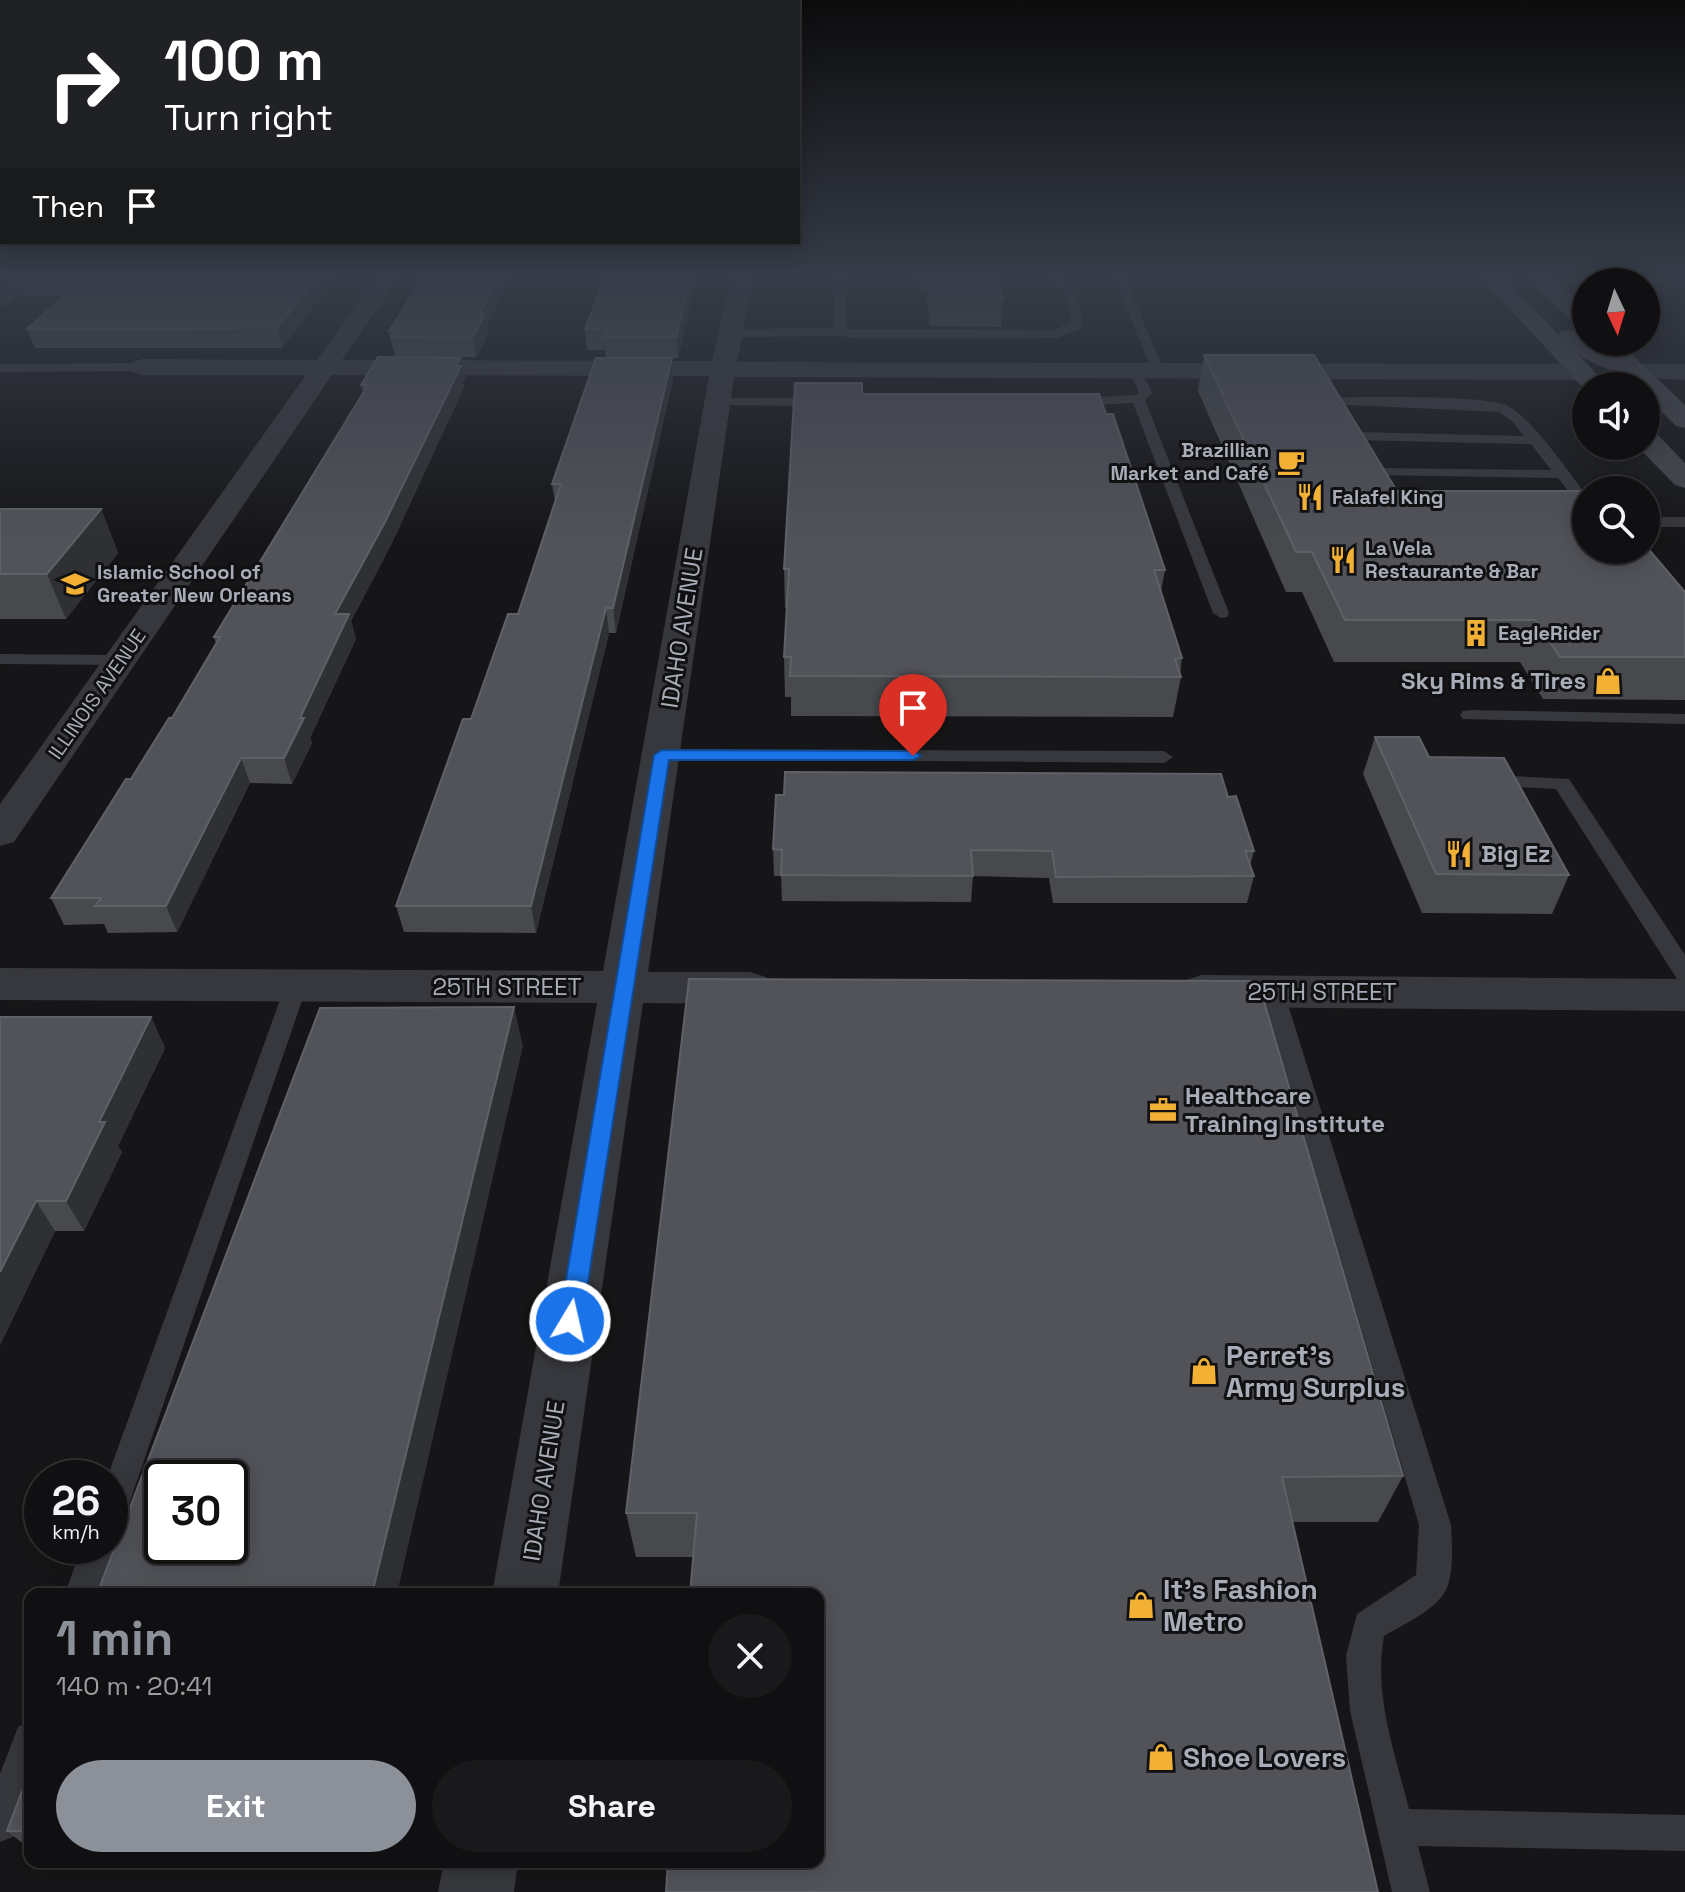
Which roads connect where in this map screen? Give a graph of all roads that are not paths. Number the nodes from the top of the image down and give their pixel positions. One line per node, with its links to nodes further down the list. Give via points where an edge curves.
1 (729, 366): 6 (lane)
2 (1145, 366): 7 (lane)
3 (142, 367): 4 (street); 5 (lane)
4 (322, 367): 6 (street); 29 (street, ILLINOIS AVENUE)
5 (0, 368)
6 (723, 368): 7 (street); 14 (lane); 32 (street, IDAHO AVENUE)
7 (1146, 370): 8 (street); 12 (lane, via 1146,393)
8 (1315, 371): 11 (street); 20 (lane)
9 (1685, 372): 10 (street)
10 (1660, 375)
11 (1572, 379)
12 (1138, 399): 15 (lane); 27 (lane)
13 (1660, 401): 17 (main road)
14 (842, 402)
15 (1060, 402)
16 (1660, 414): 18 (main road)
17 (1685, 420)
18 (1685, 431)
19 (1534, 440): 20 (lane); 20 (lane, via 1502,408 1464,404); 22 (lane)
20 (1359, 442): 22 (lane)
21 (1660, 453): 23 (main road)
22 (1562, 474): 24 (lane)
23 (1685, 479)
24 (1572, 486)
25 (1660, 522): 26 (lane)
26 (1685, 522)
27 (1221, 613)
28 (0, 659): 29 (lane)
29 (121, 660): 35 (street, ILLINOIS AVENUE)
30 (1469, 715): 31 (lane)
31 (1685, 719)
32 (662, 755): 33 (lane); 39 (street, IDAHO AVENUE)
33 (1164, 757)
34 (1484, 781): 36 (lane, via 1562,783)
35 (0, 833)
36 (1685, 973)
37 (0, 984): 38 (street, 25TH STREET)
38 (296, 986): 39 (street, 25TH STREET); 44 (lane)
39 (625, 987): 40 (street, 25TH STREET); 47 (street, IDAHO AVENUE)
40 (783, 988)
41 (1162, 991): 42 (street, 25TH STREET)
42 (1273, 992): 43 (street, 25TH STREET); 50 (lane, via 1435,1525 1431,1584 1369,1626 1363,1656 1367,1711)
43 (1685, 995)
44 (128, 1462)
45 (92, 1564): 46 (lane)
46 (83, 1588)
47 (526, 1588)
48 (24, 1756): 49 (lane)
49 (0, 1824)
50 (1395, 1827): 51 (lane); 54 (lane)
51 (1685, 1833)
52 (480, 1868): 53 (street)
53 (476, 1892)
54 (1411, 1892)

